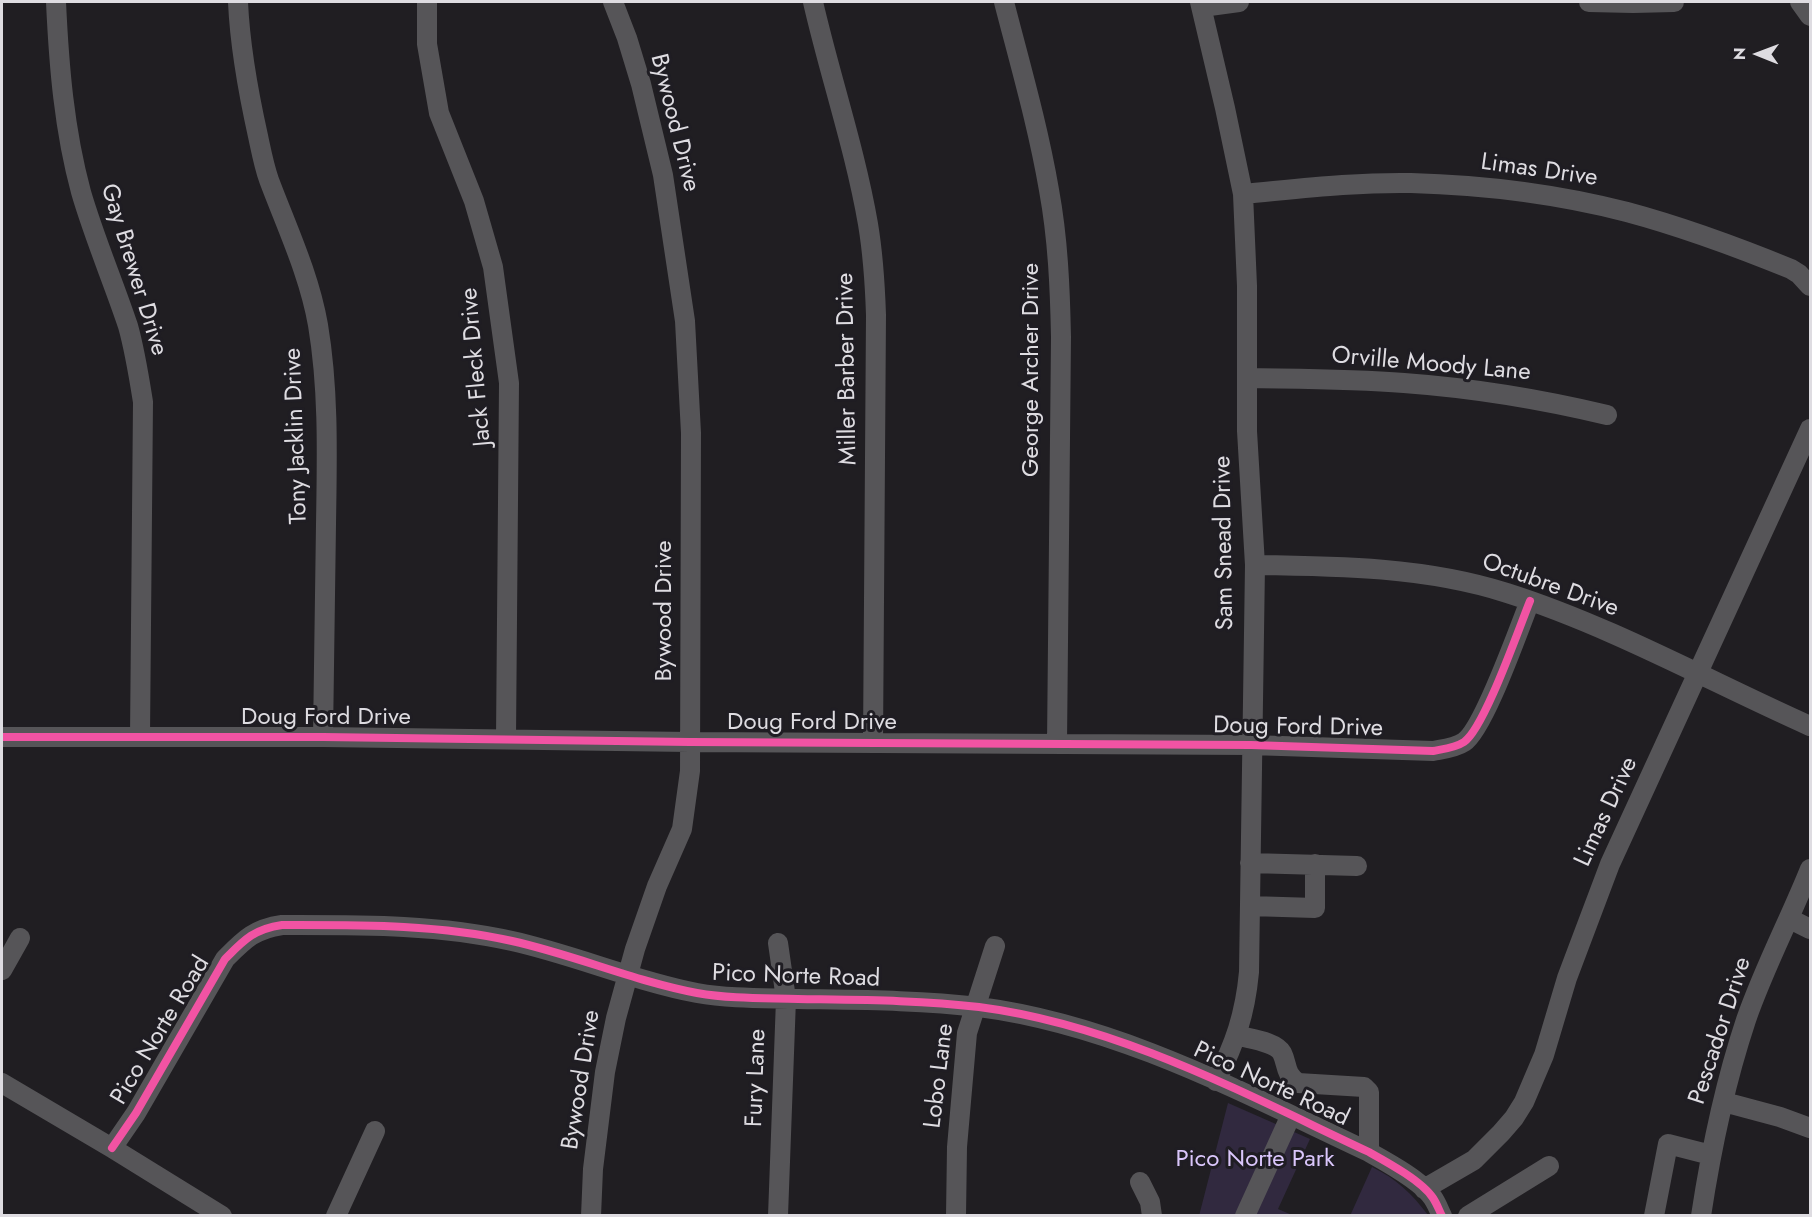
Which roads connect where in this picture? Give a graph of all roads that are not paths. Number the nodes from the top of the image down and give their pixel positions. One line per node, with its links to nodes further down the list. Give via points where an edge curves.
1 (56, 2): 22 (street, Gay Brewer Drive, via 61,92 75,168 128,327 143,402)
2 (238, 2): 24 (street, Tony Jacklin Drive, via 251,106 268,177 302,260 323,364 327,462)
3 (427, 2): 25 (street, Jack Fleck Drive, via 428,44 439,113 470,191 493,267 508,383)
4 (613, 2): 26 (street, Bywood Drive, via 641,84 663,175 686,321 691,433)
5 (813, 2): 27 (street, Miller Barber Drive, via 860,184 874,274)
6 (1004, 2): 28 (street, George Archer Drive, via 1042,152 1060,284)
7 (1239, 2): 11 (street)
8 (1589, 2): 9 (street)
9 (1674, 2)
10 (1800, 2): 12 (street)
11 (1201, 4): 13 (street, Sam Snead Drive)
12 (1810, 16)
13 (1243, 194): 14 (street, Limas Drive, via 1409,183 1534,193 1608,207 1682,228 1791,269); 15 (street, Sam Snead Drive)
14 (1810, 286)
15 (1248, 378): 16 (street, Orville Moody Lane, via 1456,388); 18 (street, Sam Snead Drive)
16 (1607, 415)
17 (1810, 429): 20 (street, Limas Drive)
18 (1255, 565): 19 (street, Octubre Drive, via 1414,573); 29 (street, Sam Snead Drive)
19 (1530, 601): 20 (street, Octubre Drive); 29 (street, Doug Ford Drive, via 1487,706 1464,742 1433,750)
20 (1697, 673): 21 (street, Octubre Drive); 56 (street, Limas Drive, via 1610,864 1524,1102 1474,1160)
21 (1810, 726)
22 (140, 736): 23 (street, Doug Ford Drive); 24 (street, Doug Ford Drive)
23 (2, 737)
24 (323, 737): 25 (street, Doug Ford Drive)
25 (507, 738): 26 (street, Doug Ford Drive)
26 (690, 742): 27 (street, Doug Ford Drive); 41 (street, Bywood Drive, via 682,829 653,896)
27 (873, 743): 28 (street, Doug Ford Drive)
28 (1057, 744): 29 (street, Doug Ford Drive)
29 (1251, 745): 30 (street, Sam Snead Drive)
30 (1250, 863): 31 (street); 34 (street, Sam Snead Drive)
31 (1315, 864): 32 (street); 34 (street, via 1315,908)
32 (1357, 866)
33 (1810, 869): 35 (street, Pescador Drive)
34 (1250, 906): 44 (street, Sam Snead Drive, via 1247,995)
35 (1790, 920): 36 (street); 47 (street, Pescador Drive, via 1746,1021)
36 (1810, 929)
37 (20, 938): 40 (street)
38 (778, 943): 42 (street, Fury Lane)
39 (995, 946): 43 (street, Lobo Lane)
40 (2, 970)
41 (629, 975): 42 (street, Pico Norte Road, via 722,997); 51 (street, Pico Norte Road, via 538,947 476,934 368,925 270,927 245,939 225,959); 59 (street, Bywood Drive, via 605,1072)
42 (786, 999): 43 (street, Pico Norte Road, via 925,1001); 60 (street, Fury Lane)
43 (976, 1007): 45 (street, Pico Norte Road, via 1107,1037); 61 (street, Lobo Lane, via 967,1033 960,1096)
44 (1236, 1035): 45 (street, Sam Snead Drive); 52 (street, via 1276,1048 1285,1068 1298,1083 1364,1087 1369,1092)
45 (1216, 1081): 48 (street, Pico Norte Road)
46 (2, 1083): 51 (street)
47 (1724, 1102): 49 (street); 53 (street, Pescador Drive)
48 (1291, 1115): 52 (street, Pico Norte Road); 63 (street)
49 (1810, 1128)
50 (375, 1131): 58 (street)
51 (112, 1148): 57 (street)
52 (1368, 1152): 56 (street, Pico Norte Road, via 1396,1166)
53 (1711, 1155): 66 (street, via 1668,1144); 67 (street, Pescador Drive)
54 (1549, 1166): 65 (street)
55 (1140, 1182): 62 (street)
56 (1424, 1190): 64 (street, Pico Norte Road)
57 (222, 1215)
58 (336, 1215)
59 (591, 1215)
60 (778, 1215)
61 (956, 1215)
62 (1152, 1215)
63 (1245, 1215)
64 (1442, 1215)
65 (1468, 1215)
66 (1654, 1215)
67 (1701, 1215)

